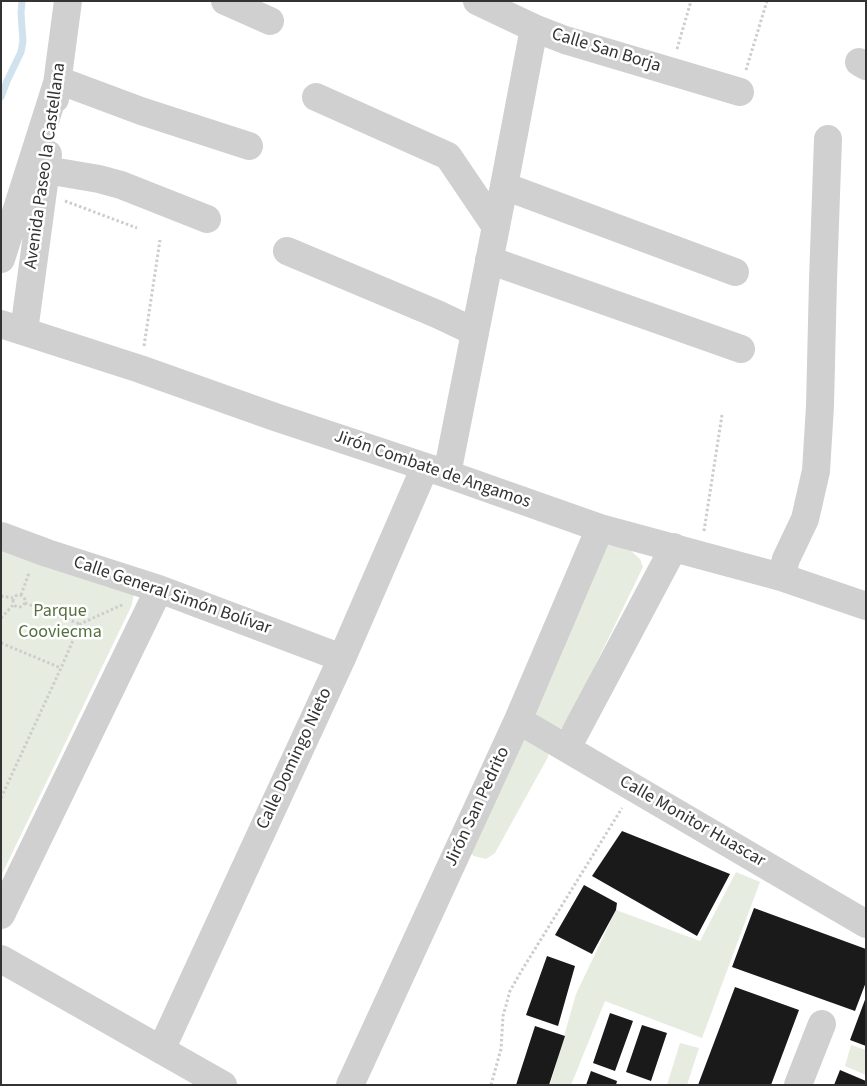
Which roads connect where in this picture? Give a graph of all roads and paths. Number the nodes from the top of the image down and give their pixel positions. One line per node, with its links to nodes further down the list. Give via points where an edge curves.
1 (68, 1): 9 (street, Avenida Paseo la Castellana)
2 (225, 1): 6 (street)
3 (477, 1): 7 (street, Calle San Borja)
4 (692, 1): 8 (path)
5 (767, 1): 10 (path)
6 (270, 21)
7 (534, 28): 8 (street, Calle San Borja); 15 (street, Calle Domingo Nieto)
8 (670, 71): 10 (street, Calle San Borja)
9 (58, 80): 13 (street); 14 (street, Avenida Paseo la Castellana); 21 (street)
10 (740, 92)
11 (316, 97): 17 (street, via 448,156)
12 (828, 139): 34 (street, via 816,471 805,520)
13 (249, 146)
14 (44, 181): 16 (street, via 99,179); 18 (path); 24 (street, Avenida Paseo la Castellana)
15 (504, 186): 17 (street, Calle Domingo Nieto); 23 (street)
16 (207, 219)
17 (496, 227): 22 (street, Calle Domingo Nieto)
18 (137, 228)
19 (160, 240): 27 (path)
20 (287, 252): 25 (street)
21 (1, 259)
22 (489, 260): 25 (street, Calle Domingo Nieto); 26 (street)
23 (735, 272)
24 (12, 328): 27 (street, Jirón Combate de Angamos)
25 (475, 332): 29 (street, Calle Domingo Nieto)
26 (741, 349)
27 (140, 369): 29 (street, Jirón Combate de Angamos)
28 (722, 415): 33 (path)
29 (436, 471): 30 (street, Jirón Combate de Angamos); 44 (street, Calle Domingo Nieto)
30 (600, 528): 32 (street, Jirón Combate de Angamos); 46 (street, Jirón San Pedrito)
31 (1, 536): 35 (street, Calle General Simón Bolívar)
32 (674, 548): 33 (street, Jirón Combate de Angamos); 47 (street)
33 (700, 554): 34 (street, Jirón Combate de Angamos)
34 (781, 577): 40 (street, Jirón Combate de Angamos)
35 (158, 589): 42 (path); 44 (street, Calle General Simón Bolívar); 50 (street)
36 (1, 596): 37 (path)
37 (13, 598): 38 (path, via 21,595); 39 (path)
38 (25, 603): 39 (path, via 19,607); 42 (path)
39 (14, 604): 41 (path)
40 (866, 606)
41 (1, 618)
42 (80, 624): 45 (path)
43 (1, 643): 45 (path)
44 (342, 658): 54 (street, Calle Domingo Nieto)
45 (61, 668): 49 (path)
46 (518, 720): 47 (street, Calle Monitor Huascar); 56 (street, Jirón San Pedrito)
47 (567, 748): 48 (street, Calle Monitor Huascar)
48 (634, 788): 51 (street, Calle Monitor Huascar); 57 (path, via 510,991)
49 (1, 798)
50 (1, 915)
51 (866, 924)
52 (1, 959): 54 (street)
53 (822, 1024): 58 (street)
54 (161, 1050): 55 (street)
55 (223, 1085)
56 (350, 1085)
57 (491, 1085)
58 (798, 1085)

